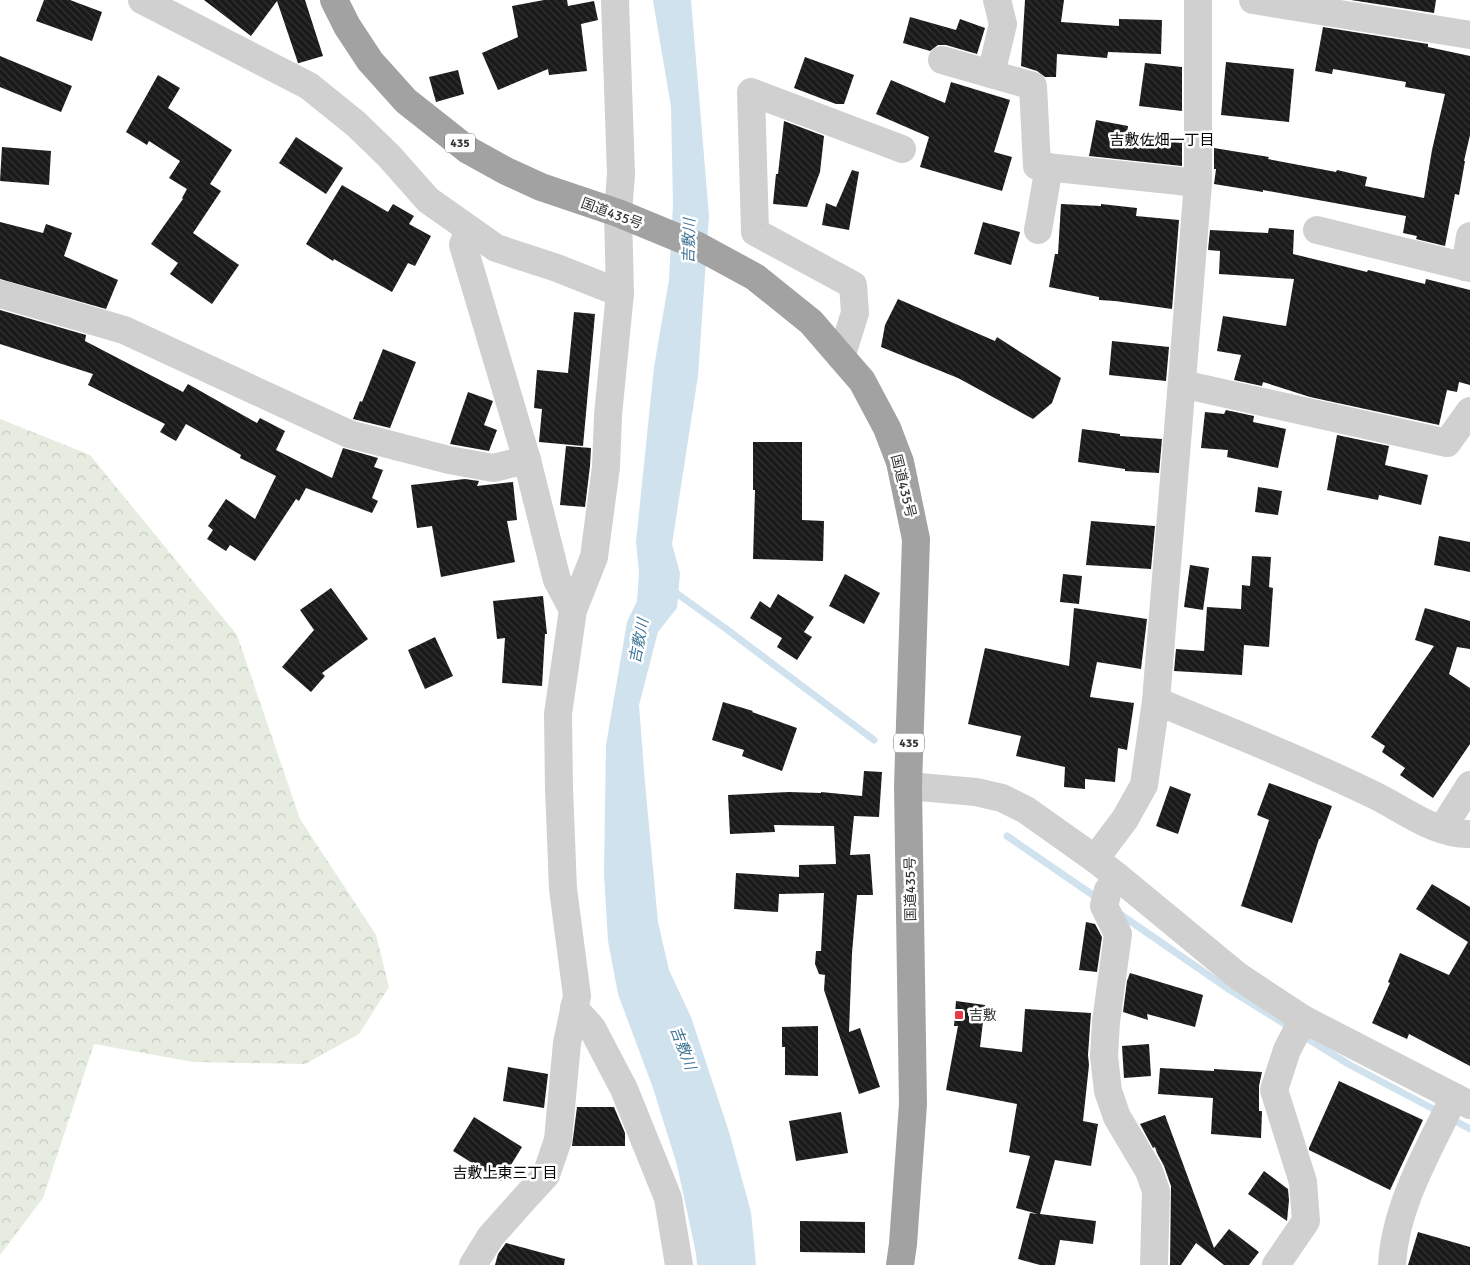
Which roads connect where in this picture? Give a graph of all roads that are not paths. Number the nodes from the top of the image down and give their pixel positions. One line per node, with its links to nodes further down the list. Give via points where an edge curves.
1 (142, 0): 14 (street, via 309,86 356,124 428,200)
2 (334, 0): 13 (highway, 国道435号 / 435, via 347,26 376,68 406,101 468,150 541,187)
3 (615, 0): 13 (street, via 620,174)
4 (997, 0): 9 (street, via 1003,24)
5 (1198, 0): 12 (street)
6 (1253, 0): 7 (street)
7 (1470, 35)
8 (942, 60): 9 (street)
9 (991, 74): 11 (street, via 1033,86 1037,166)
10 (902, 149): 21 (street, via 751,92 755,232 853,285 855,313)
11 (1049, 167): 12 (street); 15 (street)
12 (1198, 183): 22 (street)
13 (626, 217): 19 (street); 21 (highway, 国道435号 / 435, via 698,246 755,277 811,322)
14 (469, 229): 19 (street, via 496,248); 24 (street, via 463,245)
15 (1038, 230)
16 (1317, 230): 18 (street)
17 (1470, 236): 18 (street)
18 (1467, 268)
19 (620, 293): 25 (street, via 606,467 594,557)
20 (0, 294): 24 (street, via 124,330 348,434 493,468)
21 (841, 357): 28 (highway, 国道435号 / 435, via 862,382 887,428 900,462 916,539)
22 (1182, 384): 23 (street, via 1447,443); 26 (street)
23 (1470, 411)
24 (527, 460): 25 (street, via 557,580)
25 (573, 610): 33 (street, via 558,714 563,889 577,996)
26 (1156, 701): 29 (street, via 1376,796); 31 (street, via 1144,785 1125,819)
27 (1470, 785): 29 (street)
28 (908, 786): 31 (street, via 976,792 1002,798 1026,810); 38 (highway, 国道435号 / 435, via 913,1104)
29 (1442, 829): 30 (street)
30 (1470, 834)
31 (1095, 859): 32 (street)
32 (1118, 877): 34 (street, via 1238,976); 39 (street, via 1108,890 1104,906 1118,934 1104,1056 1108,1091 1117,1117 1149,1171 1156,1191)
33 (574, 1008): 36 (street, via 558,1140 546,1175 491,1236); 37 (street, via 592,1028 624,1088 668,1198)
34 (1303, 1019): 35 (street); 40 (street, via 1287,1050 1274,1090 1303,1182 1306,1221)
35 (1462, 1101): 41 (street, via 1408,1196 1393,1249)
36 (473, 1265)
37 (679, 1265)
38 (900, 1265)
39 (1154, 1265)
40 (1276, 1265)
41 (1392, 1265)

